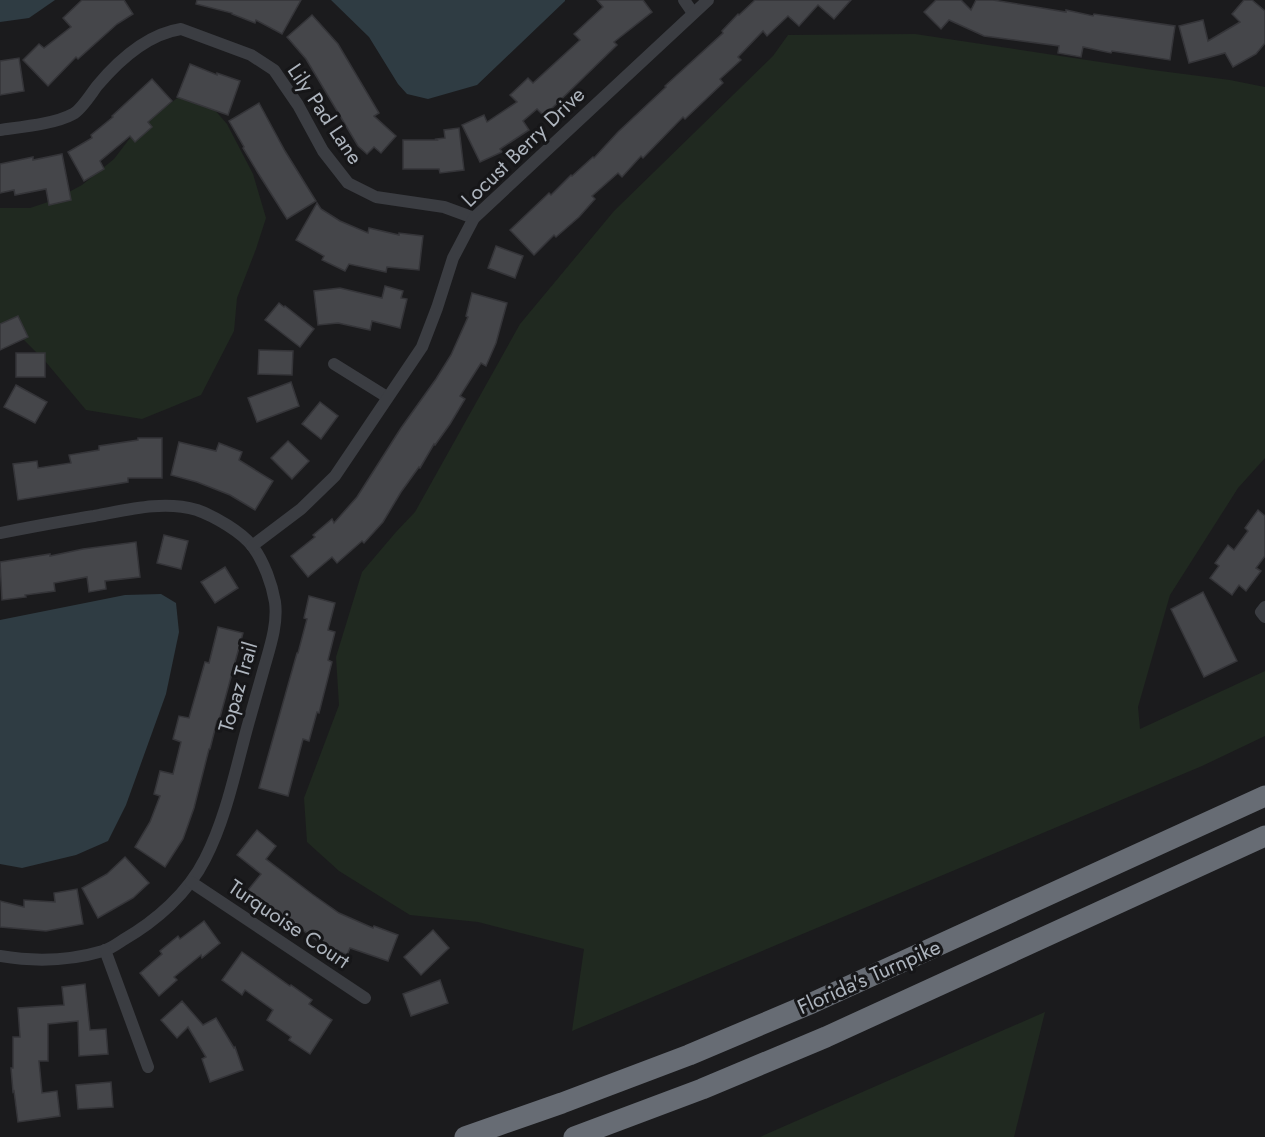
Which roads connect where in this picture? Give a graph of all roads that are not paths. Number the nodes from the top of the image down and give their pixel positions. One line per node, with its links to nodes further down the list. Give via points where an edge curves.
1 (684, 0): 3 (street)
2 (708, 0): 3 (street, Locust Berry Drive)
3 (693, 13): 5 (street, Locust Berry Drive)
4 (0, 130): 5 (street, Lily Pad Lane, via 48,123 75,114 135,49 181,29 251,55 274,70 323,151 348,183 376,197 444,207)
5 (474, 218): 7 (street, Locust Berry Drive, via 453,258 422,347)
6 (334, 364): 7 (street)
7 (387, 397): 9 (street, Locust Berry Drive, via 335,476 301,509)
8 (0, 532): 9 (street, Topaz Trail, via 147,506 176,506 205,514)
9 (252, 546): 14 (street, Topaz Trail, via 275,603 273,636 222,818)
10 (1265, 607): 11 (street, via 1261,612)
11 (1265, 616)
12 (1265, 796): 19 (highway, Florida's Turnpike, via 802,1008 678,1059)
13 (1265, 836): 20 (highway, Florida's Turnpike, via 826,1037)
14 (191, 882): 15 (street, Topaz Trail, via 154,919); 17 (street, Turquoise Court)
15 (105, 950): 16 (street, Topaz Trail, via 54,960); 18 (street)
16 (0, 956)
17 (366, 998)
18 (148, 1067)
19 (465, 1137)
20 (574, 1137)

